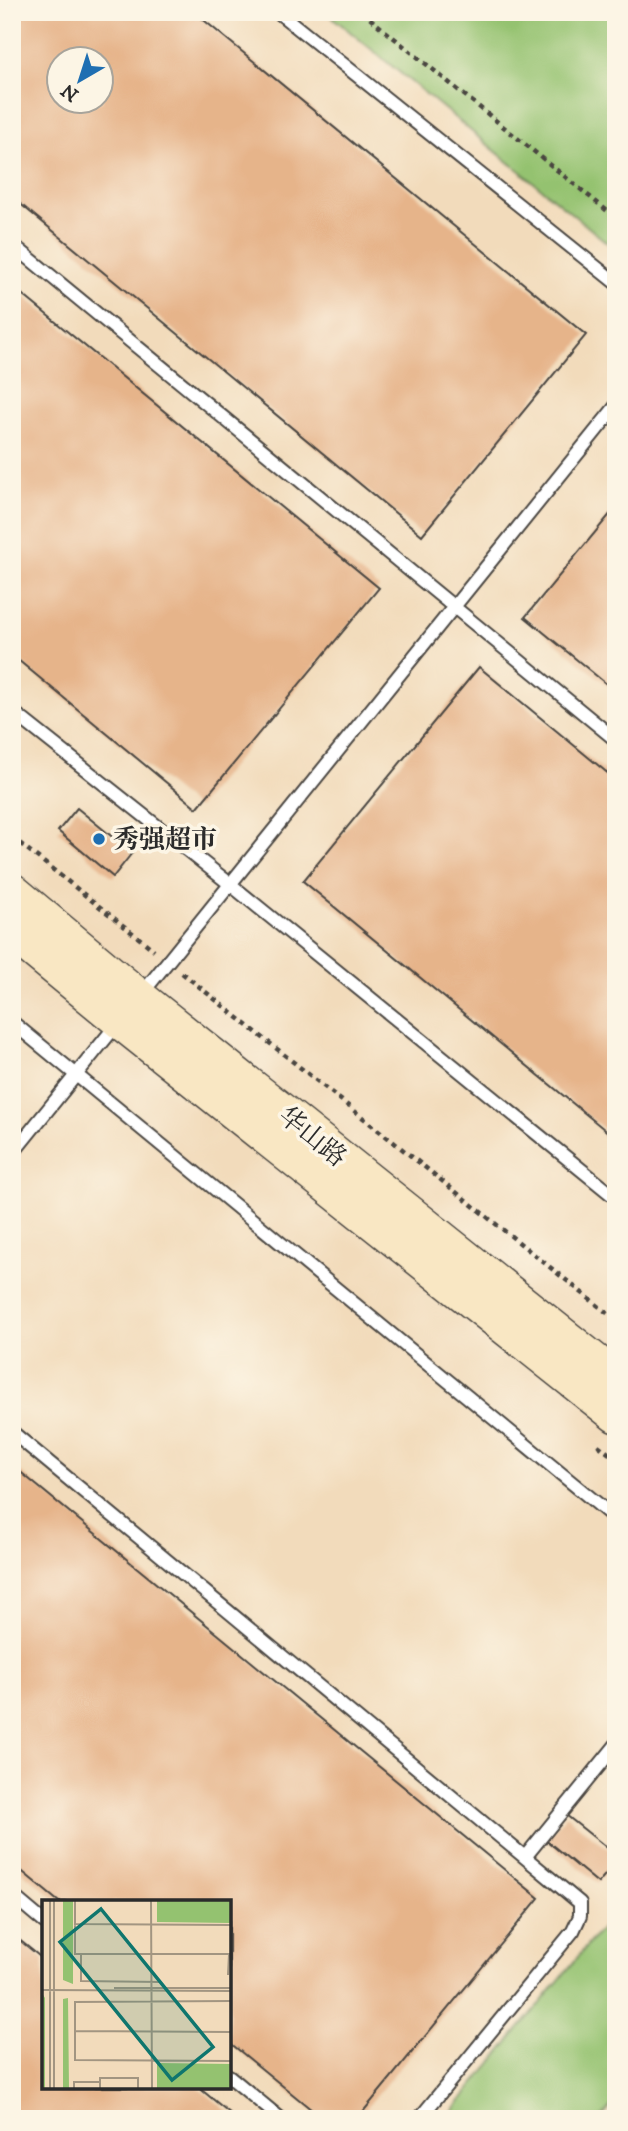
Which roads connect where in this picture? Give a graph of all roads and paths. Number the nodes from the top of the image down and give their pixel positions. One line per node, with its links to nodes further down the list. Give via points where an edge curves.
1 (278, 12): 5 (lane)
2 (362, 12): 3 (path)
3 (616, 218)
4 (12, 244): 7 (lane)
5 (616, 283)
6 (616, 406): 7 (lane)
7 (454, 607): 9 (lane); 11 (lane)
8 (12, 711): 11 (lane)
9 (616, 740)
10 (12, 837): 14 (path)
11 (230, 884): 14 (lane); 19 (lane)
12 (12, 891): 15 (street, 华山路)
13 (12, 932): 15 (street, 华山路)
14 (168, 961): 15 (lane); 20 (path)
15 (129, 1009): 17 (lane); 21 (street, 华山路); 22 (street, 华山路)
16 (12, 1022): 17 (lane)
17 (76, 1074): 18 (lane); 24 (lane)
18 (12, 1154)
19 (616, 1198)
20 (616, 1320)
21 (616, 1378)
22 (616, 1415)
23 (12, 1432): 26 (lane)
24 (616, 1519)
25 (616, 1745): 26 (lane)
26 (525, 1857): 31 (lane, via 580,1903 580,1916 573,1931)
27 (12, 1895): 28 (lane)
28 (42, 1920)
29 (231, 2078): 30 (lane)
30 (281, 2119)
31 (419, 2119)

